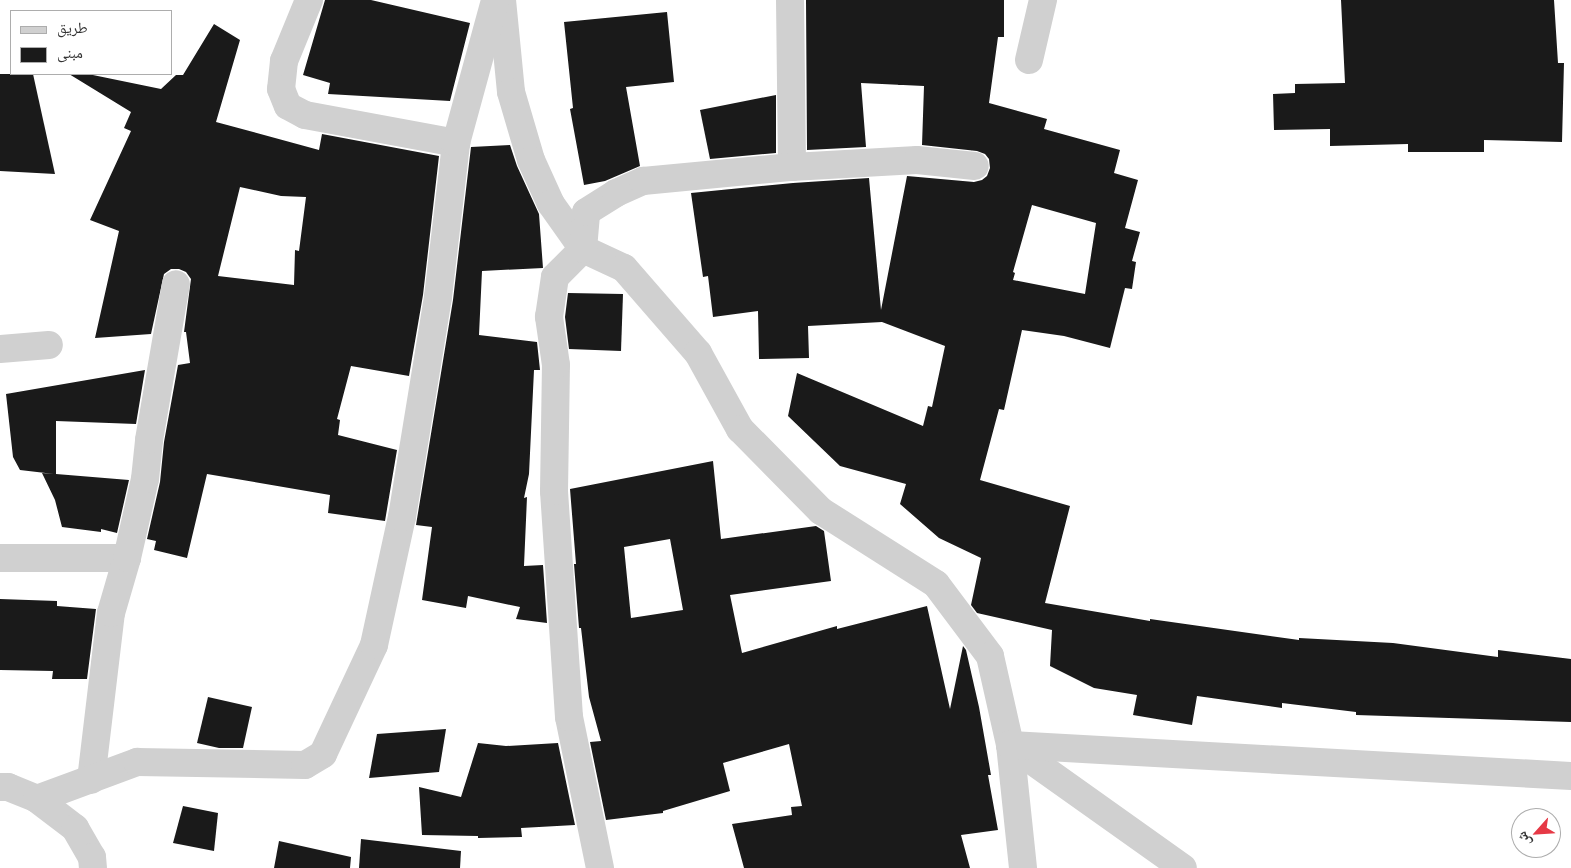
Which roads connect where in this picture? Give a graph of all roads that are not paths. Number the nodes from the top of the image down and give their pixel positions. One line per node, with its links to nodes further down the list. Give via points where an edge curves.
1 (308, 0): 7 (street, via 284,61 281,89 288,106 305,115)
2 (496, 0): 7 (street)
3 (502, 0): 10 (street, via 511,92 531,160 551,204)
4 (790, 0): 9 (street)
5 (1043, 0): 6 (street)
6 (1028, 60)
7 (456, 143): 18 (street, via 438,297 402,517 374,645 323,754 305,765 137,762)
8 (975, 166): 9 (street, via 917,160)
9 (792, 167): 10 (street, via 644,181 616,193 586,212)
10 (583, 249): 16 (street, via 624,268 698,353 740,429 821,511 936,584 990,656); 23 (street, via 555,277 549,317 556,365 554,491 569,717)
11 (176, 284): 15 (street, via 145,480)
12 (49, 345): 13 (street)
13 (0, 349)
14 (0, 558): 15 (street)
15 (127, 558): 18 (street, via 111,613)
16 (1010, 745): 17 (street); 21 (street); 24 (street)
17 (1571, 776)
18 (91, 780): 20 (street)
19 (0, 787): 20 (street)
20 (37, 799): 22 (street, via 75,828 92,857)
21 (1019, 863)
22 (93, 868)
23 (600, 868)
24 (1183, 868)

